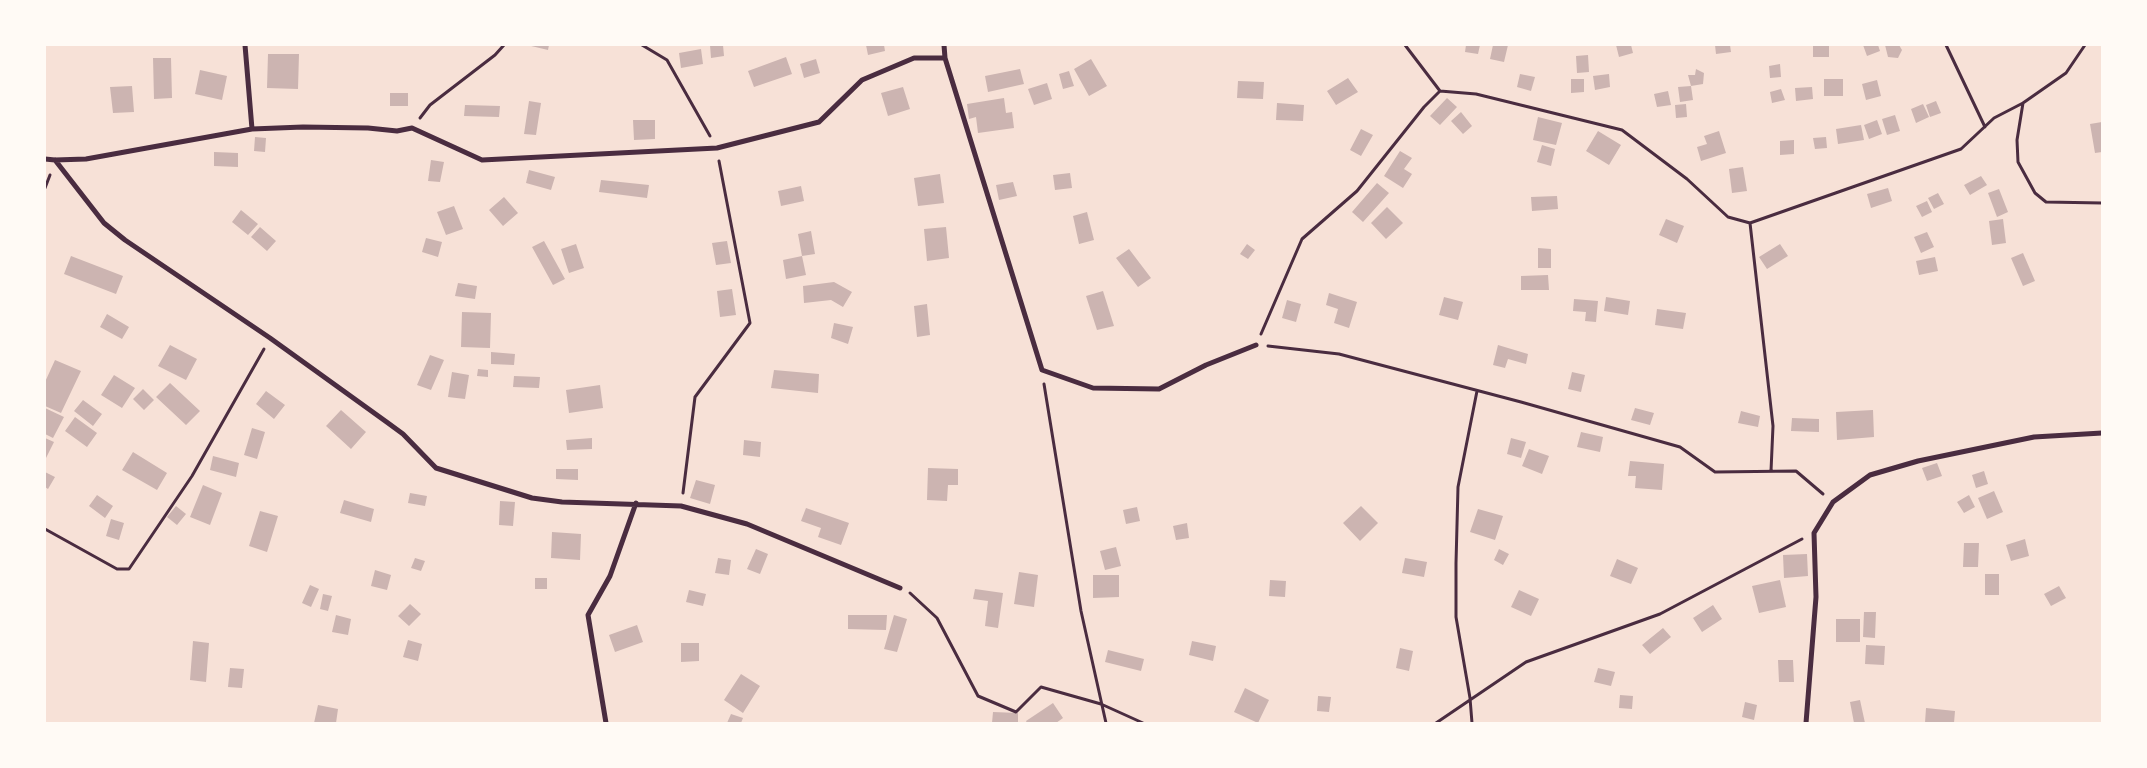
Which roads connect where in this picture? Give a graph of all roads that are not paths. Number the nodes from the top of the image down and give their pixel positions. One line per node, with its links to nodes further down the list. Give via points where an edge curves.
1 (245, 45): 4 (street)
2 (944, 45): 3 (street)
3 (945, 58): 4 (street, via 914,58 862,80 819,122 717,148 482,160 412,128 397,131 368,128); 7 (street, via 1042,370 1093,388 1159,389)
4 (252, 129): 6 (street, via 111,155)
5 (45, 158): 6 (street)
6 (55, 160): 9 (street, via 111,228 396,429 427,462 441,471 532,498)
7 (1256, 345)
8 (2102, 433): 12 (street, via 2034,437 1918,461 1870,475 1833,502 1814,532 1816,597)
9 (636, 504): 10 (street, via 681,506 747,524); 11 (street, via 610,576 588,615)
10 (900, 588)
11 (606, 723)
12 (1806, 723)

